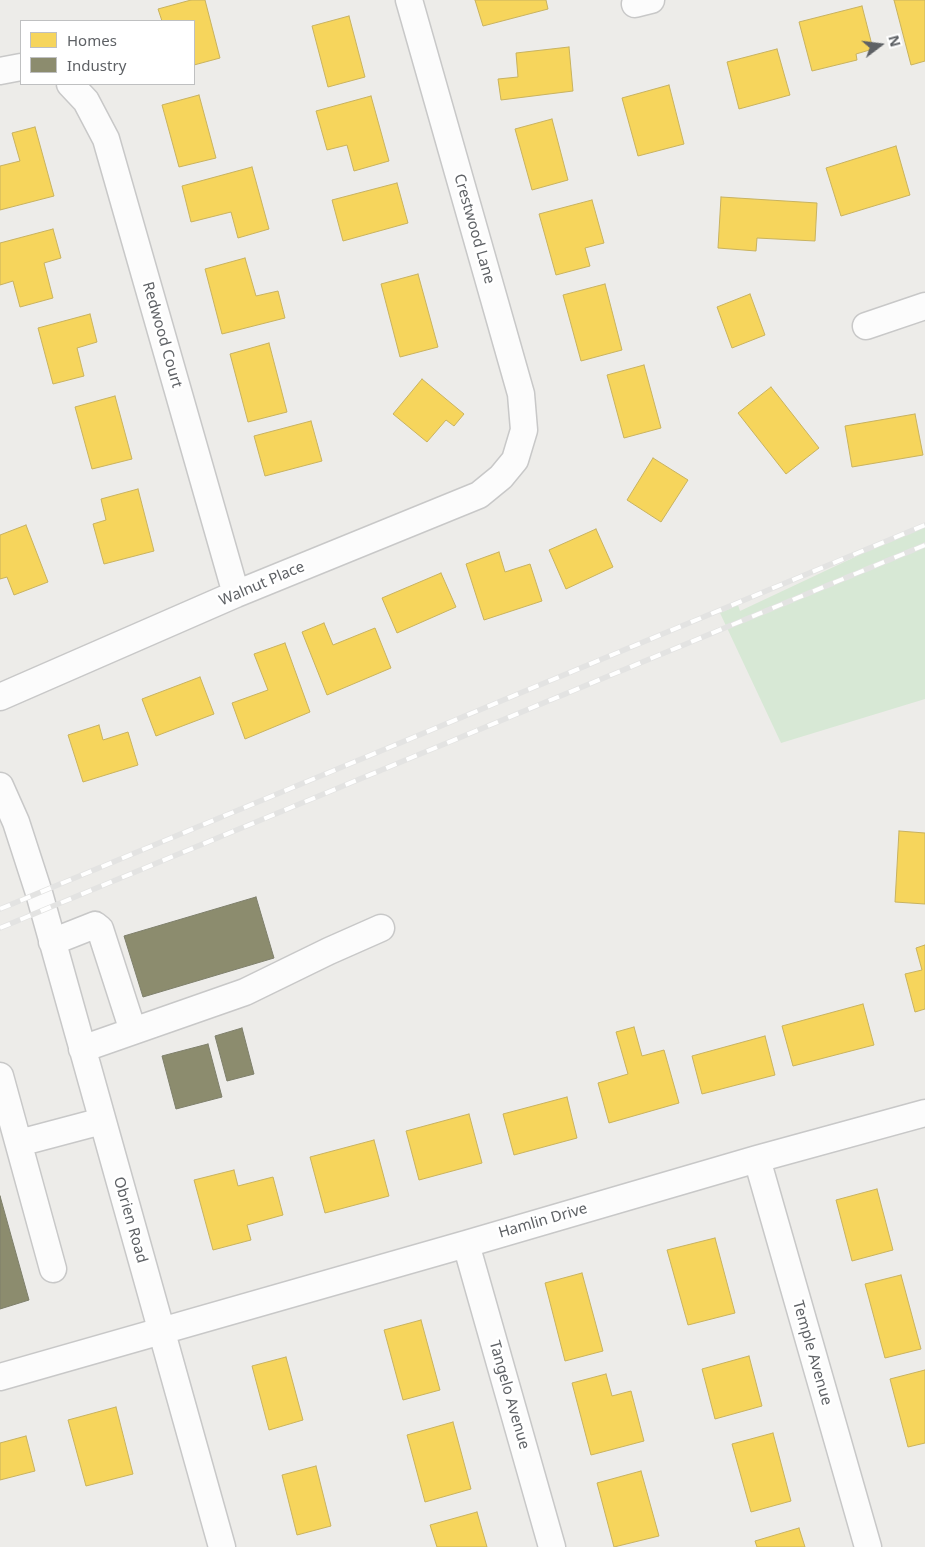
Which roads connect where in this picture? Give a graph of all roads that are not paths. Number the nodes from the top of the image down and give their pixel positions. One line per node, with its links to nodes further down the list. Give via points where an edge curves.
1 (409, 0): 7 (street, Crestwood Lane, via 521,394 524,430)
2 (20, 67): 3 (street)
3 (0, 70)
4 (71, 85): 8 (street, Redwood Court, via 86,101 106,139)
5 (925, 306): 6 (street)
6 (866, 326)
7 (515, 460): 8 (street, Walnut Place, via 479,495)
8 (236, 594): 9 (street, Walnut Place)
9 (0, 696)
10 (0, 786): 12 (street, Obrien Road, via 16,822)
11 (381, 928): 13 (street, via 245,992)
12 (52, 942): 13 (street, via 95,925 100,929); 14 (street, Obrien Road)
13 (132, 1031): 14 (street)
14 (82, 1049): 17 (street, Obrien Road)
15 (0, 1076): 18 (street)
16 (925, 1113): 19 (street, Hamlin Drive)
17 (102, 1121): 18 (street); 22 (street, Obrien Road)
18 (20, 1144): 21 (street)
19 (757, 1159): 20 (street, Hamlin Drive); 26 (street, Temple Avenue)
20 (466, 1244): 22 (street, Hamlin Drive); 25 (street, Tangelo Avenue)
21 (53, 1269)
22 (161, 1331): 23 (street, Hamlin Drive); 24 (street, Obrien Road)
23 (0, 1376)
24 (222, 1547)
25 (552, 1547)
26 (868, 1547)

